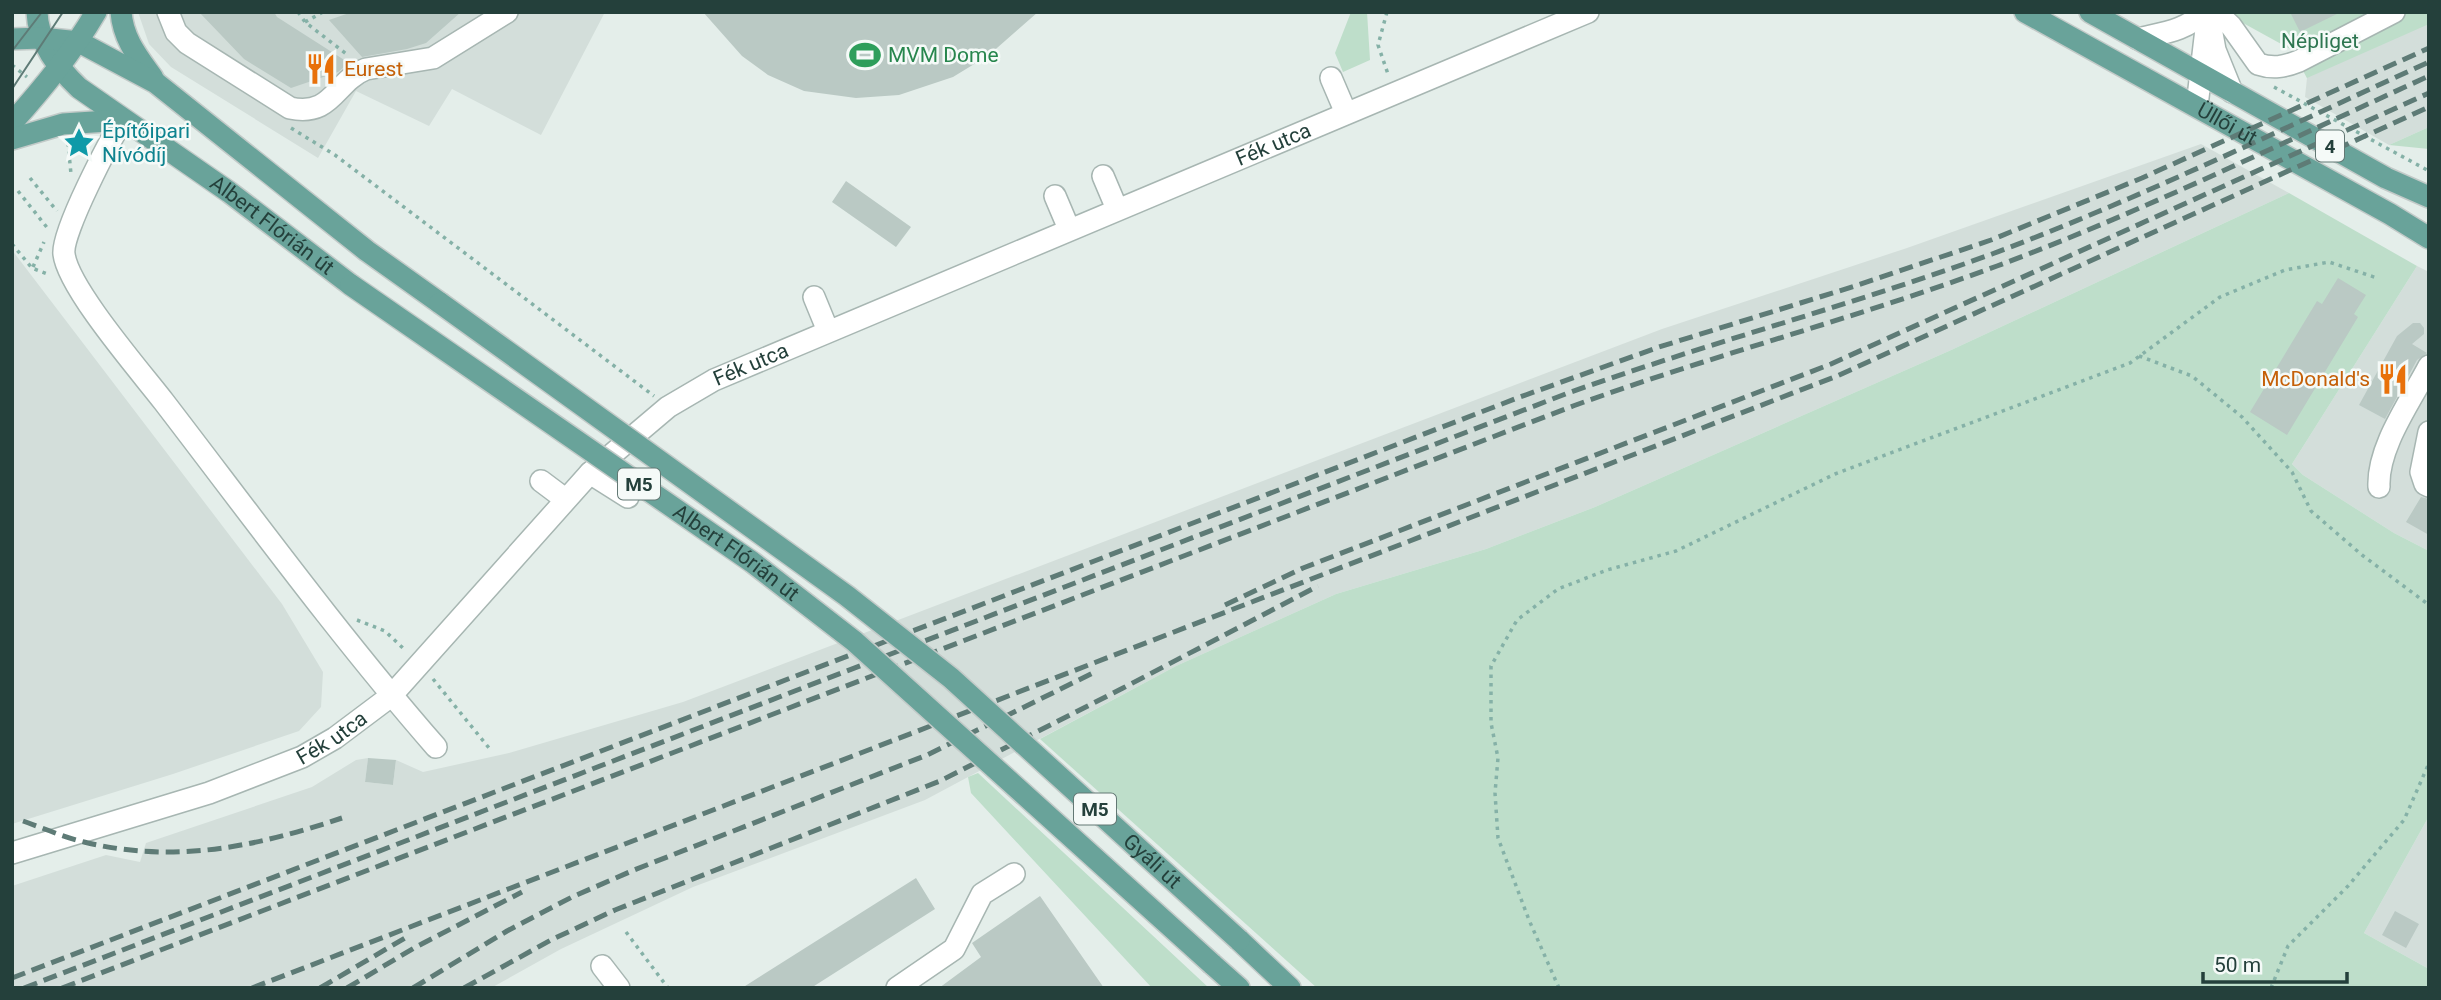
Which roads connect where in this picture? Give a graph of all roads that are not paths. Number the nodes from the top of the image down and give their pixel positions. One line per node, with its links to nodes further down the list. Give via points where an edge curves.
1 (37, 12): 12 (main road, M5)
2 (96, 12): 15 (main road)
3 (121, 12): 19 (main road, M5, via 132,49)
4 (167, 12): 5 (street, via 187,44 290,108 313,110 366,69 433,58)
5 (507, 12)
6 (1588, 12): 22 (street, Fék utca)
7 (2025, 12): 21 (main road, Üllői út / 4)
8 (2090, 12): 14 (main road, Üllői út / 4)
9 (2207, 12): 14 (street, via 2180,29); 17 (street); 20 (street, via 2215,50)
10 (2216, 12): 11 (street, via 2258,64 2274,67 2299,61)
11 (2394, 12)
12 (41, 38): 13 (main road); 15 (main road); 16 (main road, M5)
13 (12, 39)
14 (2138, 39): 17 (main road, Üllői út / 4)
15 (79, 42): 16 (main road); 19 (main road, Albert Flórián út)
16 (59, 69): 23 (main road, M5); 24 (main road)
17 (2200, 74): 20 (main road, Üllői út / 4); 21 (street)
18 (1331, 78): 22 (street)
19 (156, 83): 42 (main road, Albert Flórián út / M5, bridge, via 367,251 848,596)
20 (2232, 92): 28 (main road, Üllői út / 4)
21 (2197, 106): 31 (main road, Üllői út / 4)
22 (1346, 113): 29 (street, Fék utca)
23 (123, 120): 25 (main road, via 63,124); 43 (street, via 68,232 63,250 66,265 77,287); 44 (main road, Albert Flórián út / M5, bridge, via 229,192 351,285 751,562 853,641)
24 (12, 123)
25 (12, 139)
26 (1103, 176): 29 (street)
27 (1055, 196): 30 (street)
28 (2429, 197)
29 (1117, 209): 30 (street, Fék utca)
30 (1069, 229): 33 (street, Fék utca)
31 (2429, 237)
32 (814, 297): 33 (street)
33 (828, 331): 36 (street, Fék utca, via 714,380 668,407)
34 (2429, 366): 39 (street, via 2385,451)
35 (2429, 432): 38 (street, via 2421,472)
36 (590, 473): 40 (street); 41 (street, Fék utca)
37 (541, 481): 41 (street)
38 (2429, 486)
39 (2379, 487)
40 (628, 497)
41 (565, 499): 43 (street, Fék utca)
42 (951, 678): 52 (main road, Gyáli út / M5, bridge)
43 (391, 696): 45 (street); 46 (street, Fék utca, via 302,757 209,793)
44 (916, 698): 51 (main road, Gyáli út / M5, bridge)
45 (436, 747)
46 (12, 853)
47 (1014, 874): 50 (street, via 982,894 954,949)
48 (602, 966): 49 (street)
49 (619, 988)
50 (897, 988)
51 (1238, 988)
52 (1290, 988)

